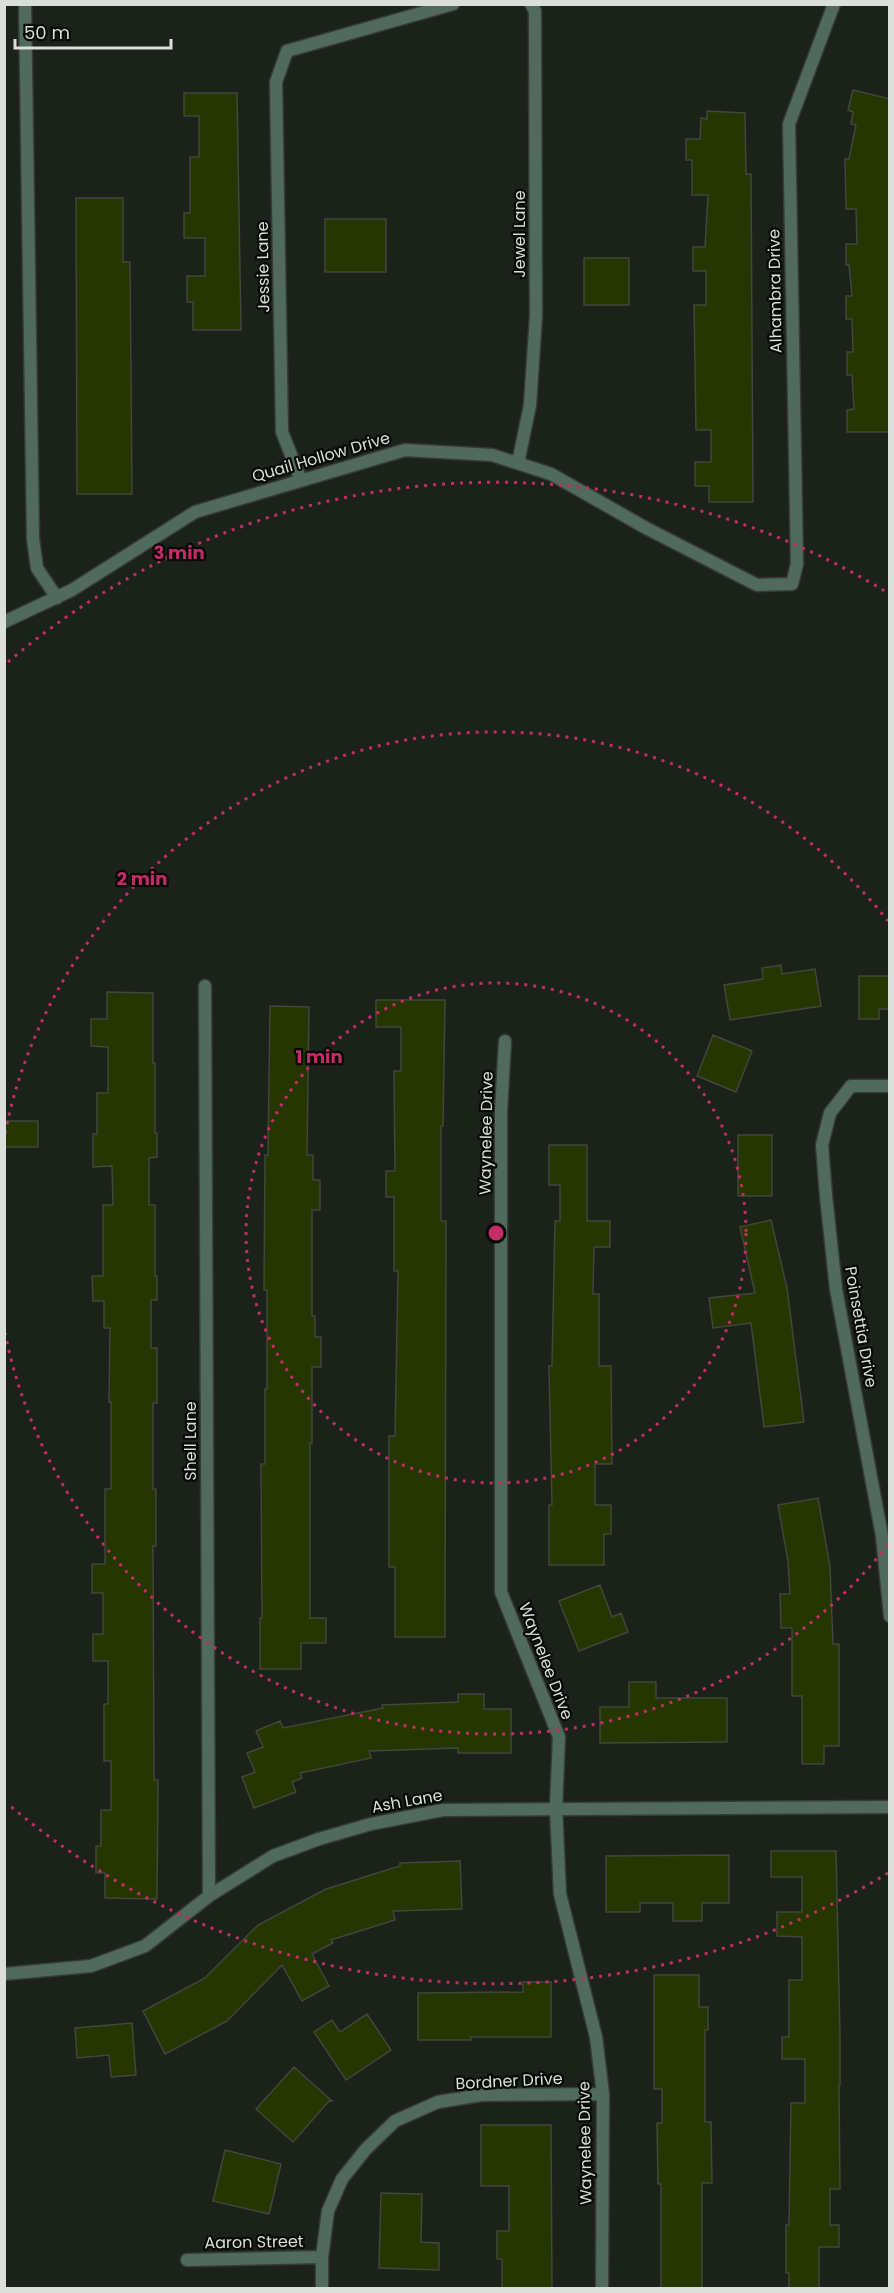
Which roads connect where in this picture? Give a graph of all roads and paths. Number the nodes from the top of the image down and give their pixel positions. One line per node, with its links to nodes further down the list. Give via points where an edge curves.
1 (25, 4): 8 (street, via 33,539 37,568)
2 (453, 4): 6 (street, Jessie Lane, via 287,51 276,82 282,432)
3 (531, 4): 5 (street, Jewel Lane, via 536,11 536,316 530,405)
4 (834, 4): 7 (street, Alhambra Drive, via 789,124 797,564)
5 (518, 463): 6 (street, Quail Hollow Drive, via 492,455 405,450); 7 (street, Quail Hollow Drive, via 551,474 757,585)
6 (301, 480): 8 (street, Quail Hollow Drive, via 195,512)
7 (792, 584)
8 (57, 598): 9 (street, Quail Hollow Drive)
9 (4, 622)
10 (205, 986): 16 (street, Shell Lane)
11 (505, 1041): 15 (street, Waynelee Drive, via 501,1111 501,1592 559,1737)
12 (890, 1086): 13 (street, Poinsettia Drive, via 850,1086 830,1113 822,1145 836,1289 882,1536)
13 (890, 1616)
14 (890, 1807): 15 (street, Ash Lane)
15 (556, 1808): 16 (street, Ash Lane, via 444,1810 371,1824 273,1856); 18 (street, Waynelee Drive, via 560,1894 596,2037)
16 (208, 1896): 17 (street, Ash Lane, via 145,1946 91,1966)
17 (4, 1974)
18 (603, 2094): 19 (street, Bordner Drive, via 481,2095 438,2102 395,2121 342,2179 328,2211); 22 (street, Waynelee Drive)
19 (322, 2257): 20 (street, Aaron Street); 21 (street, Bordner Drive)
20 (187, 2260)
21 (322, 2289)
22 (602, 2289)

